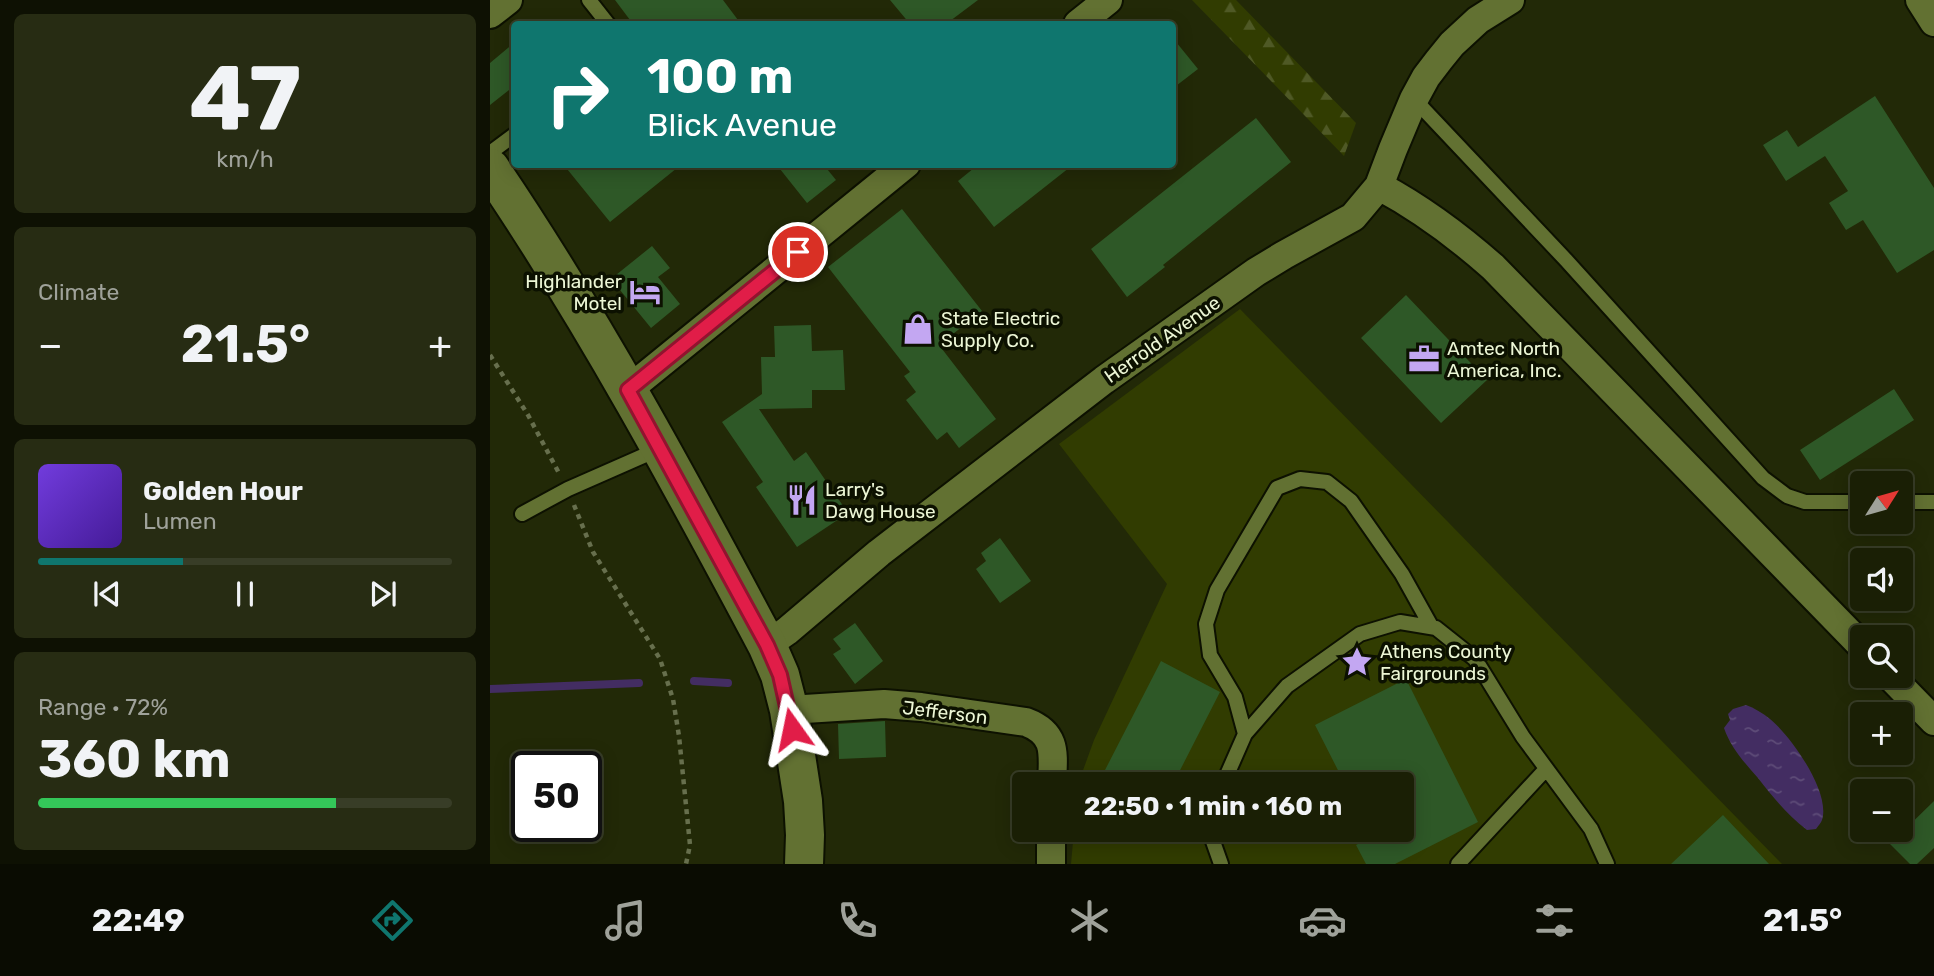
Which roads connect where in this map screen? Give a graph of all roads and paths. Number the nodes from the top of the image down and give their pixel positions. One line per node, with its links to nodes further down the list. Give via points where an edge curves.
1 (508, 0): 6 (street)
2 (589, 0): 7 (lane)
3 (1108, 0): 8 (street)
4 (1510, 0): 10 (street, Herrold Avenue, via 1452,44)
5 (1920, 0): 9 (street)
6 (490, 14)
7 (606, 21)
8 (1082, 21)
9 (1934, 22)
10 (1414, 99): 15 (street, Herrold Avenue); 20 (lane, via 1763,478 1787,496 1805,502)
11 (511, 137): 12 (lane)
12 (490, 153)
13 (490, 168): 17 (main road)
14 (901, 168): 17 (street)
15 (1379, 186): 25 (street, via 1449,230 1493,267); 26 (street, Herrold Avenue, via 1353,217 1256,272 1104,380)
16 (490, 355): 19 (path)
17 (628, 390): 18 (main road)
18 (660, 448): 19 (lane); 26 (main road)
19 (568, 489): 23 (lane); 36 (path, via 593,552 660,659 673,699 691,845)
20 (1850, 502)
21 (1913, 502): 22 (lane)
22 (1934, 502)
23 (522, 514)
24 (1431, 626): 30 (lane, via 1400,622 1360,634 1287,686); 30 (lane, via 1402,574 1351,502 1327,482 1300,479 1277,488 1217,590 1206,624 1210,655 1235,696); 31 (lane, via 1475,659)
25 (1850, 634)
26 (767, 645): 28 (main road)
27 (1902, 688): 29 (street)
28 (789, 710): 32 (street, Jefferson, via 884,705 1026,722 1037,726 1051,743); 37 (main road, via 803,801)
29 (1934, 721)
30 (1245, 734): 33 (lane)
31 (1546, 769): 40 (lane); 41 (lane, via 1591,829)
32 (1052, 772)
33 (1228, 772)
34 (1051, 842): 38 (street)
35 (1213, 842): 39 (lane)
36 (686, 864)
37 (804, 864)
38 (1051, 864)
39 (1221, 864)
40 (1458, 864)
41 (1607, 864)

